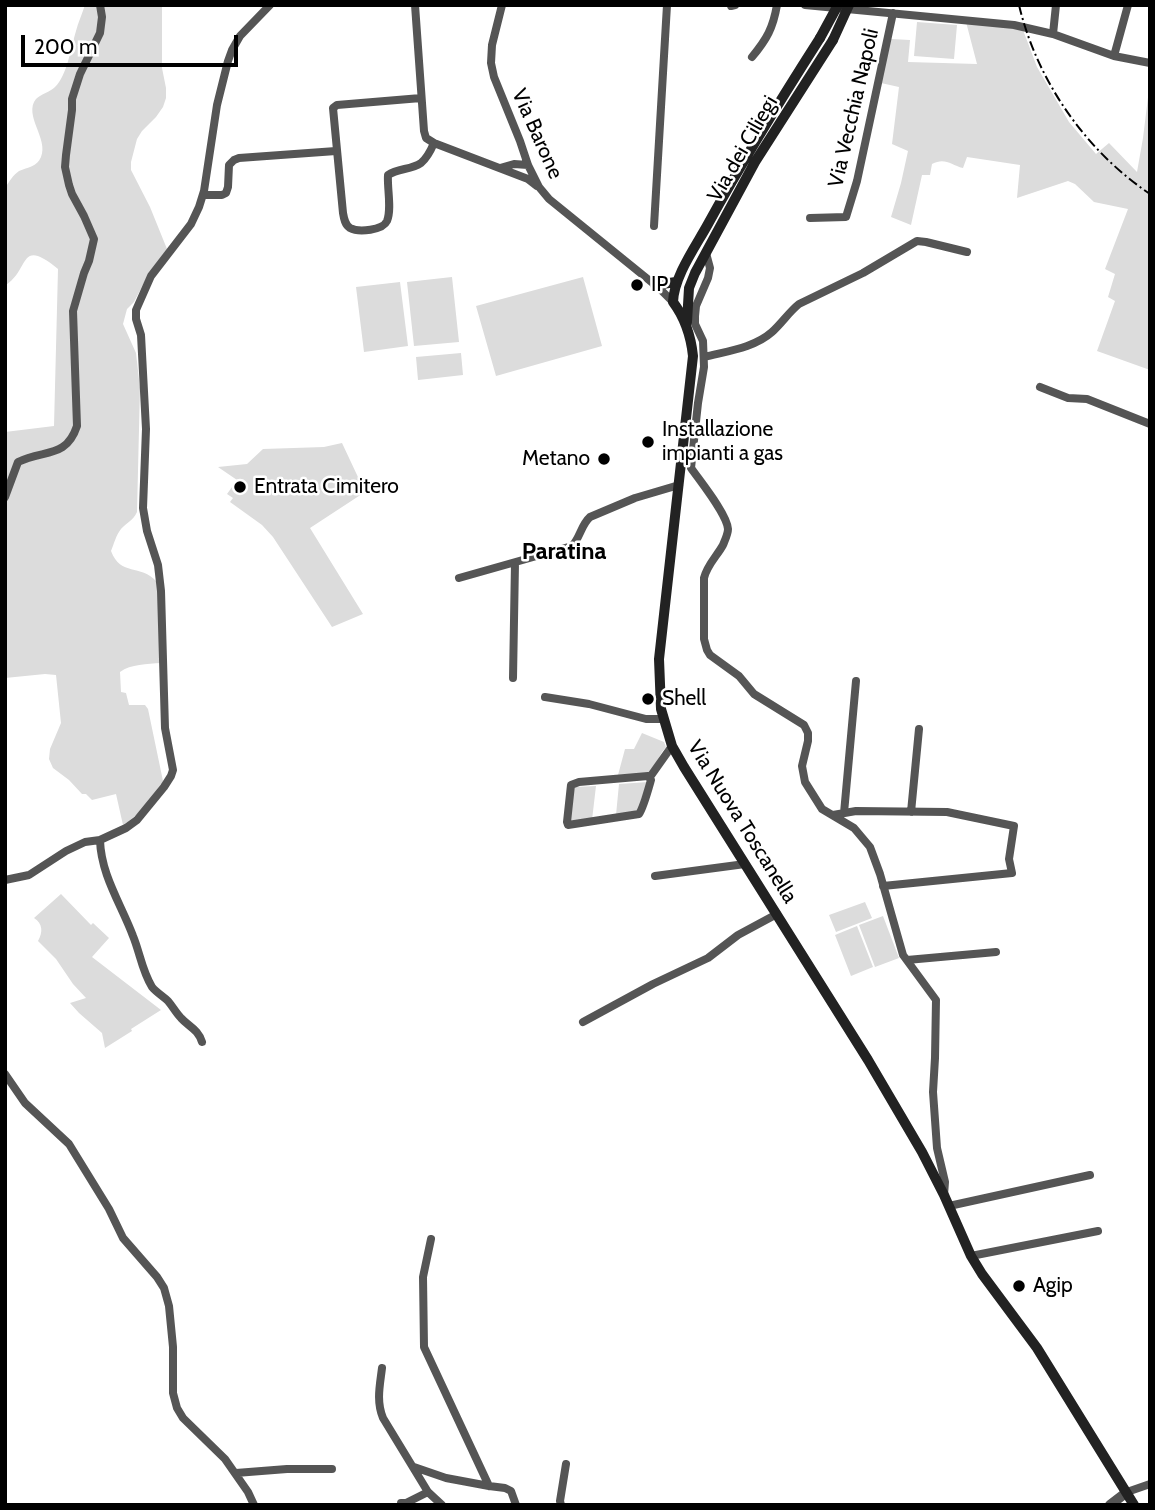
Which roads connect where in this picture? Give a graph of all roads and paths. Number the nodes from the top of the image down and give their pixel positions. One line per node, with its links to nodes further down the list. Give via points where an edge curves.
1 (100, 5): 40 (street, via 100,33 72,99 65,167 72,194 94,239 73,311 77,426 66,447 18,462)
2 (270, 5): 24 (street, via 240,36 228,61 216,105)
3 (415, 5): 17 (street)
4 (502, 5): 19 (street, Via Barone, via 492,45 492,71)
5 (667, 5): 26 (street)
6 (777, 5): 15 (street, via 766,41)
7 (805, 5): 12 (street, Via Vecchia Napoli)
8 (838, 5): 29 (main road, Via dei Ciliegi, bridge, via 745,157)
9 (849, 5): 28 (main road, Via dei Ciliegi, bridge, via 833,40 755,162)
10 (1056, 5): 13 (street)
11 (1128, 5): 14 (street)
12 (893, 13): 13 (street, Via Vecchia Napoli, via 1014,25); 25 (street, Via Vecchia Napoli, via 846,217)
13 (1053, 34): 14 (street, Via Vecchia Napoli)
14 (1114, 55): 16 (street, Via Vecchia Napoli)
15 (752, 57)
16 (1150, 63)
17 (422, 98): 18 (street, via 424,133); 20 (street, via 336,105)
18 (435, 143): 20 (street, via 422,162 388,175 387,221 367,230 352,229 344,219); 22 (street, via 500,168)
19 (522, 150): 21 (street, Via Barone); 22 (street)
20 (336, 151): 24 (street, via 239,158 229,166 226,193)
21 (528, 165): 22 (street, via 525,170); 23 (street, Via Barone)
22 (513, 168): 23 (street)
23 (539, 187): 31 (street, Via Barone)
24 (203, 195): 53 (street, via 191,224 151,276 136,310 146,429 144,508 158,565 164,728 173,770 138,820)
25 (810, 218)
26 (654, 226)
27 (967, 252): 36 (street, via 917,241 799,304 756,343)
28 (706, 253): 30 (main road, Via dei Ciliegi); 32 (street, via 710,268)
29 (676, 282): 31 (main road); 33 (main road, Via dei Ciliegi)
30 (690, 284): 32 (street); 33 (main road, via 683,298); 34 (main road, Via dei Ciliegi)
31 (655, 285): 33 (street, Via Barone)
32 (704, 288): 36 (street, via 695,324)
33 (673, 302): 35 (main road, Via Nuova Toscanella)
34 (687, 317): 35 (main road, Via Nuova Toscanella)
35 (688, 332): 39 (main road, Via Nuova Toscanella, via 693,366)
36 (704, 357): 52 (street, via 691,468 728,528 704,578 705,646 754,694 804,725 808,733 802,766 805,782 822,809)
37 (1040, 387): 38 (street, via 1068,398 1087,399)
38 (1150, 424)
39 (679, 485): 41 (street, via 590,517 572,546); 46 (main road, Via Nuova Toscanella, via 659,659)
40 (5, 497)
41 (515, 563): 42 (street); 43 (street)
42 (459, 578)
43 (513, 678)
44 (856, 681): 51 (street)
45 (545, 697): 46 (street)
46 (664, 719): 48 (main road, Via Nuova Toscanella)
47 (919, 729): 50 (street)
48 (673, 746): 49 (street); 54 (main road, Via Nuova Toscanella)
49 (650, 777): 49 (street, via 639,814 568,825 571,785)
50 (911, 812): 51 (street); 57 (street, via 947,812 1014,826 1009,859 1012,873)
51 (844, 813): 52 (street)
52 (833, 815): 57 (street, via 854,828 870,847)
53 (100, 840): 56 (street, via 66,851 30,875); 62 (street, via 106,873 146,976)
54 (745, 864): 55 (street); 58 (main road, Via Nuova Toscanella)
55 (655, 876)
56 (5, 880)
57 (883, 886): 60 (street)
58 (777, 914): 61 (street, via 708,958); 65 (main road, Via Nuova Toscanella, via 868,1060)
59 (996, 952): 60 (street)
60 (907, 960): 65 (street, via 936,1000 933,1092)
61 (583, 1022)
62 (202, 1042)
63 (5, 1074): 73 (street, via 26,1103 69,1144 123,1238 164,1287 177,1408)
64 (1090, 1175): 65 (street)
65 (946, 1200): 68 (main road, Via Nuova Toscanella)
66 (1098, 1231): 68 (street)
67 (431, 1239): 75 (street, via 423,1277 424,1348)
68 (971, 1256): 77 (main road, Via Nuova Toscanella, via 1037,1348)
69 (382, 1368): 71 (street, via 380,1410)
70 (566, 1464): 82 (street)
71 (414, 1467): 75 (street); 76 (street)
72 (332, 1469): 73 (street)
73 (236, 1472): 79 (street)
74 (1150, 1484): 77 (street)
75 (489, 1486): 81 (street, via 511,1491)
76 (428, 1492): 78 (street); 80 (street)
77 (1127, 1492): 83 (street); 84 (main road, Via Nuova Toscanella)
78 (401, 1503)
79 (254, 1505)
80 (442, 1505)
81 (516, 1505)
82 (561, 1505)
83 (1110, 1505)
84 (1134, 1505)

